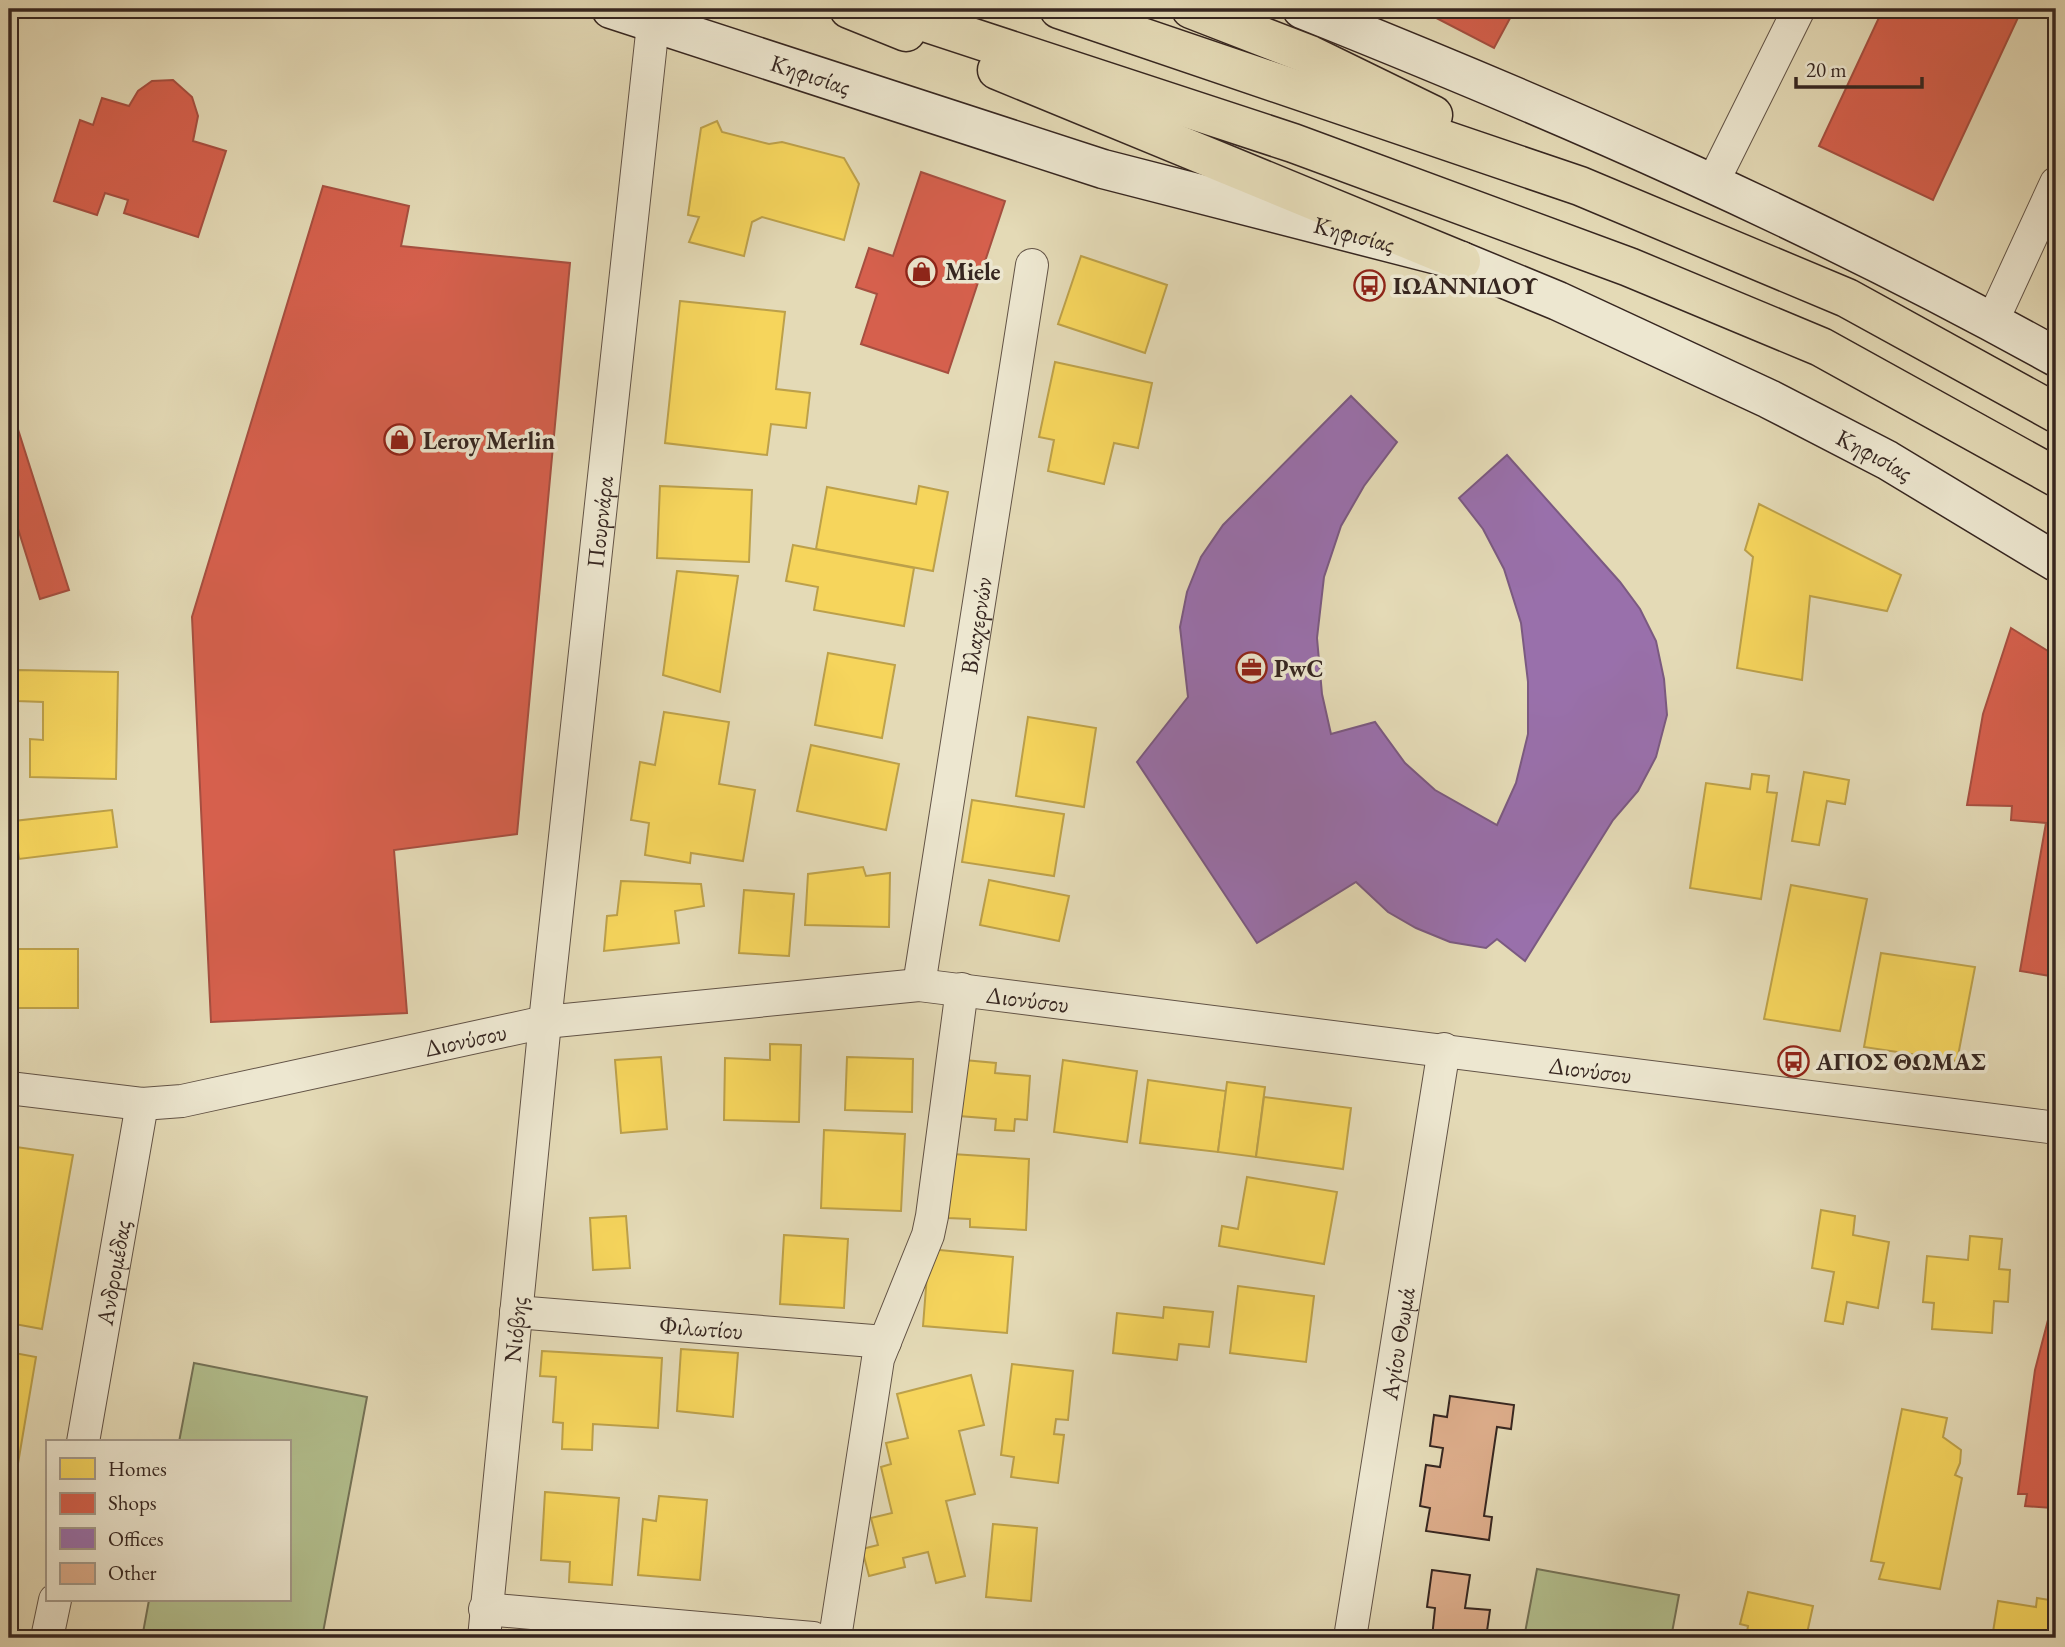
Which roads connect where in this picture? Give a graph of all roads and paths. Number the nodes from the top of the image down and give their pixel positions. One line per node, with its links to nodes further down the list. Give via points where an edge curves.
1 (611, 9): 8 (main road, Κηφισίας)
2 (849, 9): 12 (main road)
3 (885, 9): 17 (main road, via 1293,143 1629,267 1821,347)
4 (1059, 9): 11 (main road)
5 (1191, 9): 11 (main road, via 1310,55)
6 (1302, 9): 9 (main road, via 1506,90)
7 (1799, 9): 9 (street)
8 (653, 24): 12 (main road, Κηφισίας, via 1103,169); 21 (street, Πουρνάρα)
9 (1713, 182): 14 (main road)
10 (2056, 183): 14 (street)
11 (1580, 186): 16 (main road, via 1847,298)
12 (1461, 261): 18 (main road, Κηφισίας, via 1769,399 1887,460)
13 (1032, 265): 19 (street, Βλαχερνών)
14 (1992, 322): 15 (main road)
15 (2056, 358)
16 (2056, 413)
17 (2056, 477)
18 (2056, 562)
19 (919, 985): 20 (street, Διονύσου); 21 (street, Διονύσου)
20 (961, 989): 22 (street, Διονύσου); 27 (street, via 928,1235)
21 (545, 1022): 24 (street, Διονύσου, via 183,1101); 26 (street, Νιόβης)
22 (1444, 1049): 25 (street, Διονύσου); 34 (street, Αγίου Θωμά)
23 (9, 1088): 24 (street, Διονύσου)
24 (142, 1104): 28 (street, Ανδρομέδας)
25 (2054, 1128)
26 (516, 1312): 27 (street, Φιλωτίου); 30 (street, Νιόβης)
27 (885, 1342): 33 (street, via 878,1359)
28 (83, 1440)
29 (55, 1602): 31 (street)
30 (484, 1624): 32 (street)
31 (47, 1638)
32 (813, 1638)
33 (835, 1638)
34 (1350, 1638)

